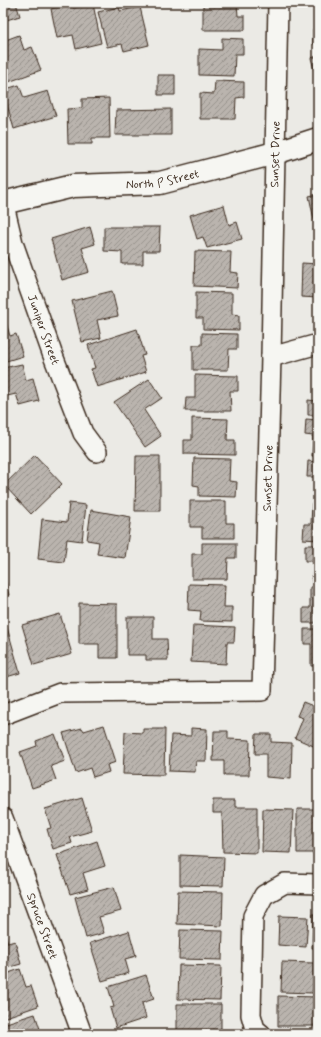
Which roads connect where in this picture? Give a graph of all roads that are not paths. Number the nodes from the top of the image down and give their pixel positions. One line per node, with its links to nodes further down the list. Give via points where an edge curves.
1 (278, 3): 3 (street, Sunset Drive)
2 (318, 139): 3 (street, North P Street)
3 (275, 153): 4 (street, North P Street, via 160,183 73,186); 6 (street, Sunset Drive)
4 (3, 202): 7 (street, Juniper Street, via 13,243 52,353 83,433)
5 (318, 344): 6 (street)
6 (271, 357): 8 (street, Sunset Drive, via 262,691 60,693)
7 (97, 452)
8 (3, 715)
9 (3, 818): 11 (street, Spruce Street)
10 (318, 884): 12 (street, via 285,883 264,895 253,916 251,1015 255,1029)
11 (82, 1034)
12 (260, 1034)

